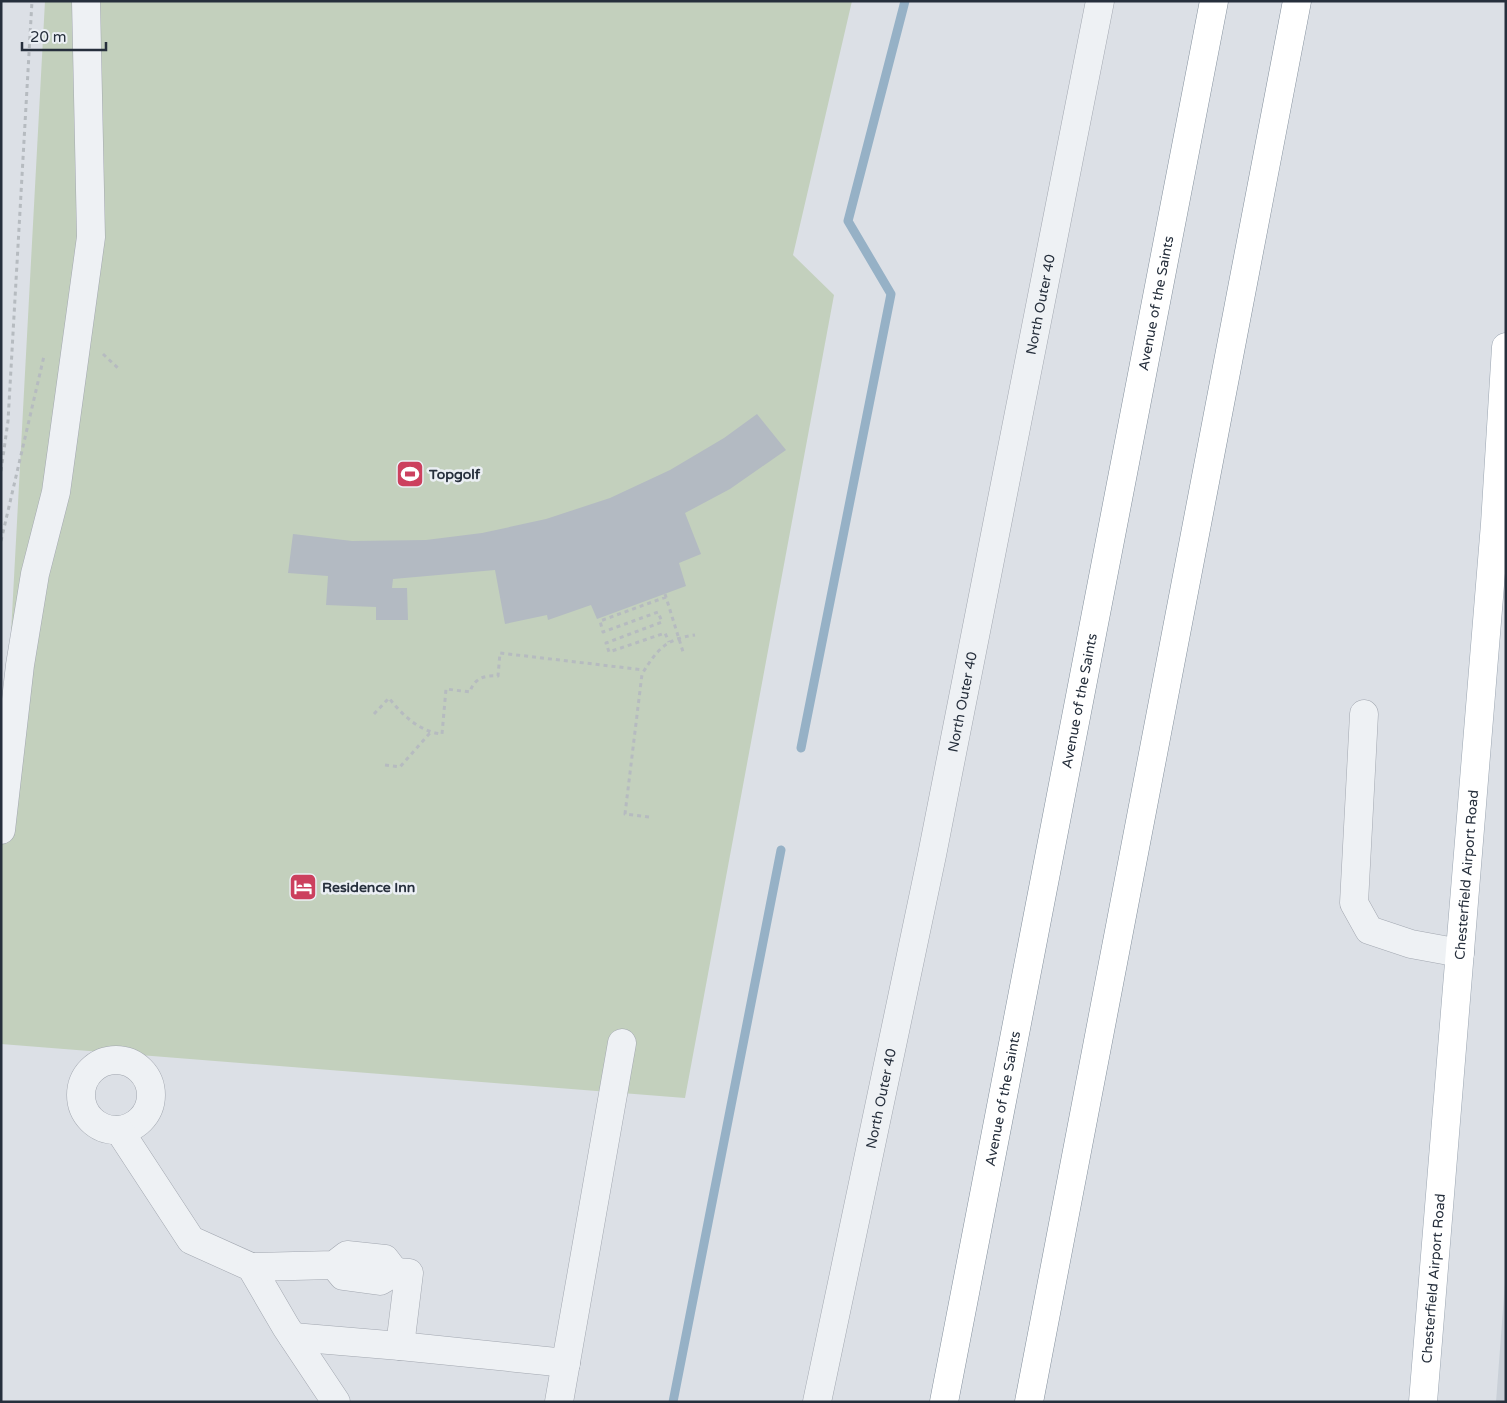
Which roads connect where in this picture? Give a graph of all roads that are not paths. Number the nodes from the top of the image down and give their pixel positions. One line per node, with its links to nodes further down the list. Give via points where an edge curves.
1 (86, 1): 8 (street, via 90,237 56,492 35,574 20,665)
2 (1100, 1): 18 (street, North Outer 40, via 932,855)
3 (1214, 1): 19 (main road, Avenue of the Saints)
4 (1297, 1): 20 (main road)
5 (1506, 348): 6 (main road, Chesterfield Airport Road)
6 (1500, 516): 9 (main road, Chesterfield Airport Road)
7 (1364, 714): 9 (street, via 1354,903 1370,930 1411,944)
8 (1, 830)
9 (1460, 953): 21 (main road, Chesterfield Airport Road)
10 (622, 1043): 15 (street)
11 (119, 1130): 12 (street, via 190,1240)
12 (251, 1267): 13 (street); 14 (street, via 334,1264 343,1276 380,1281 395,1272 409,1273)
13 (292, 1337): 14 (street); 16 (street)
14 (400, 1346): 15 (street)
15 (566, 1363): 17 (street)
16 (336, 1402)
17 (559, 1402)
18 (817, 1402)
19 (944, 1402)
20 (1029, 1402)
21 (1423, 1402)

